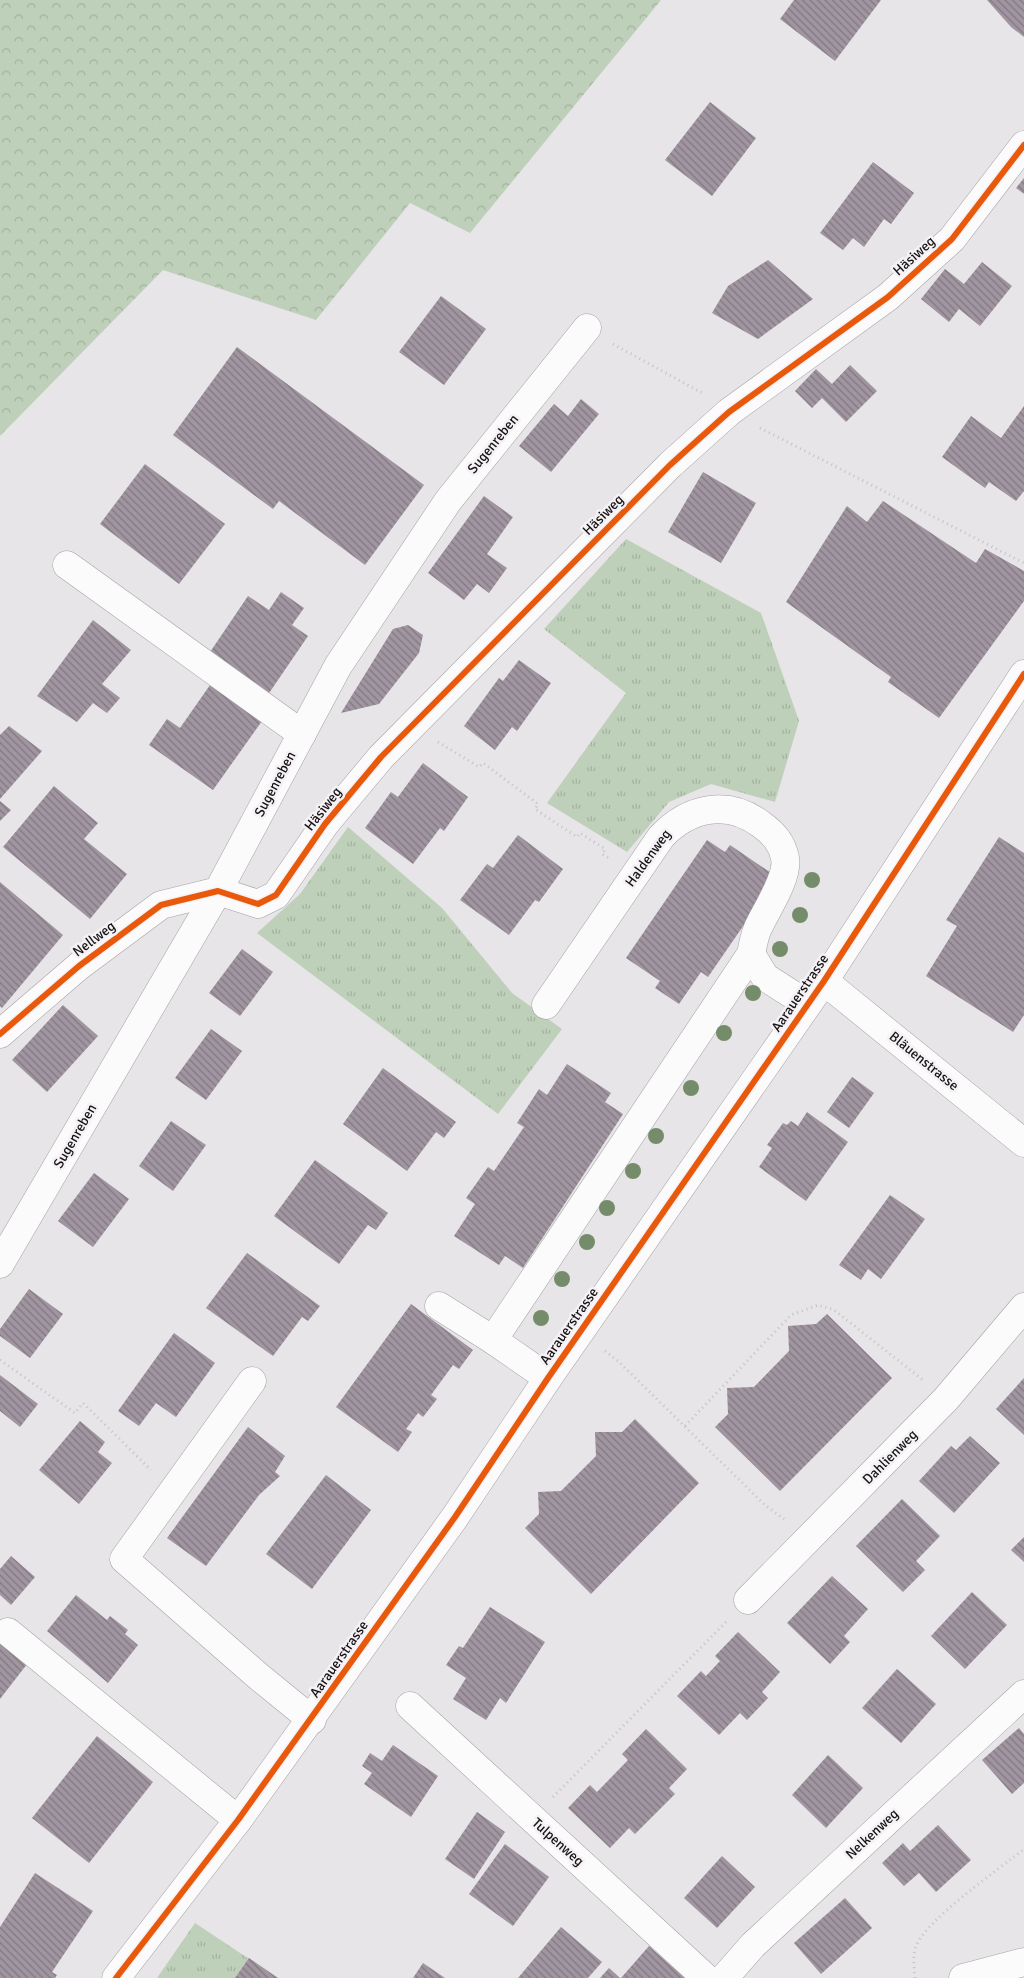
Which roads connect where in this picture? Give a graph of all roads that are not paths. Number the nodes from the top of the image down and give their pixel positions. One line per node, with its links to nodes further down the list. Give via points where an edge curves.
1 (1024, 145): 6 (street, Häsiweg, via 952,239 888,297 729,412 670,465 381,757 325,824 276,895 258,904)
2 (587, 328): 5 (street, Sugenreben, via 448,501 338,666)
3 (67, 565): 5 (street)
4 (1024, 674): 8 (street, Aarauerstrasse)
5 (302, 734): 6 (street, Sugenreben)
6 (218, 892): 11 (street, Nellweg, via 161,905 79,966); 13 (street, Sugenreben)
7 (751, 954): 9 (street, via 765,977); 10 (street, Haldenweg, via 757,929 776,896 786,860 777,837 758,822 737,811 711,809 673,823 661,837); 16 (street)
8 (824, 980): 9 (street, Aarauerstrasse); 12 (street, Bläuenstrasse)
9 (807, 1004): 17 (street, Aarauerstrasse)
10 (546, 1005)
11 (0, 1034)
12 (1024, 1143)
13 (0, 1264)
14 (439, 1306): 16 (street)
15 (1024, 1307): 19 (street, Dahlienweg, via 946,1400)
16 (493, 1340): 17 (street)
17 (548, 1378): 23 (street, Aarauerstrasse)
18 (252, 1381): 23 (street, via 124,1559)
19 (748, 1600)
20 (8, 1632): 24 (street)
21 (1024, 1694): 28 (street, Nelkenweg, via 753,1945)
22 (410, 1706): 27 (street, Tulpenweg)
23 (312, 1720): 24 (street, Aarauerstrasse)
24 (238, 1820): 26 (street, Aarauerstrasse)
25 (1024, 1962): 29 (street)
26 (116, 1978)
27 (706, 1978)
28 (724, 1978)
29 (963, 1978)

